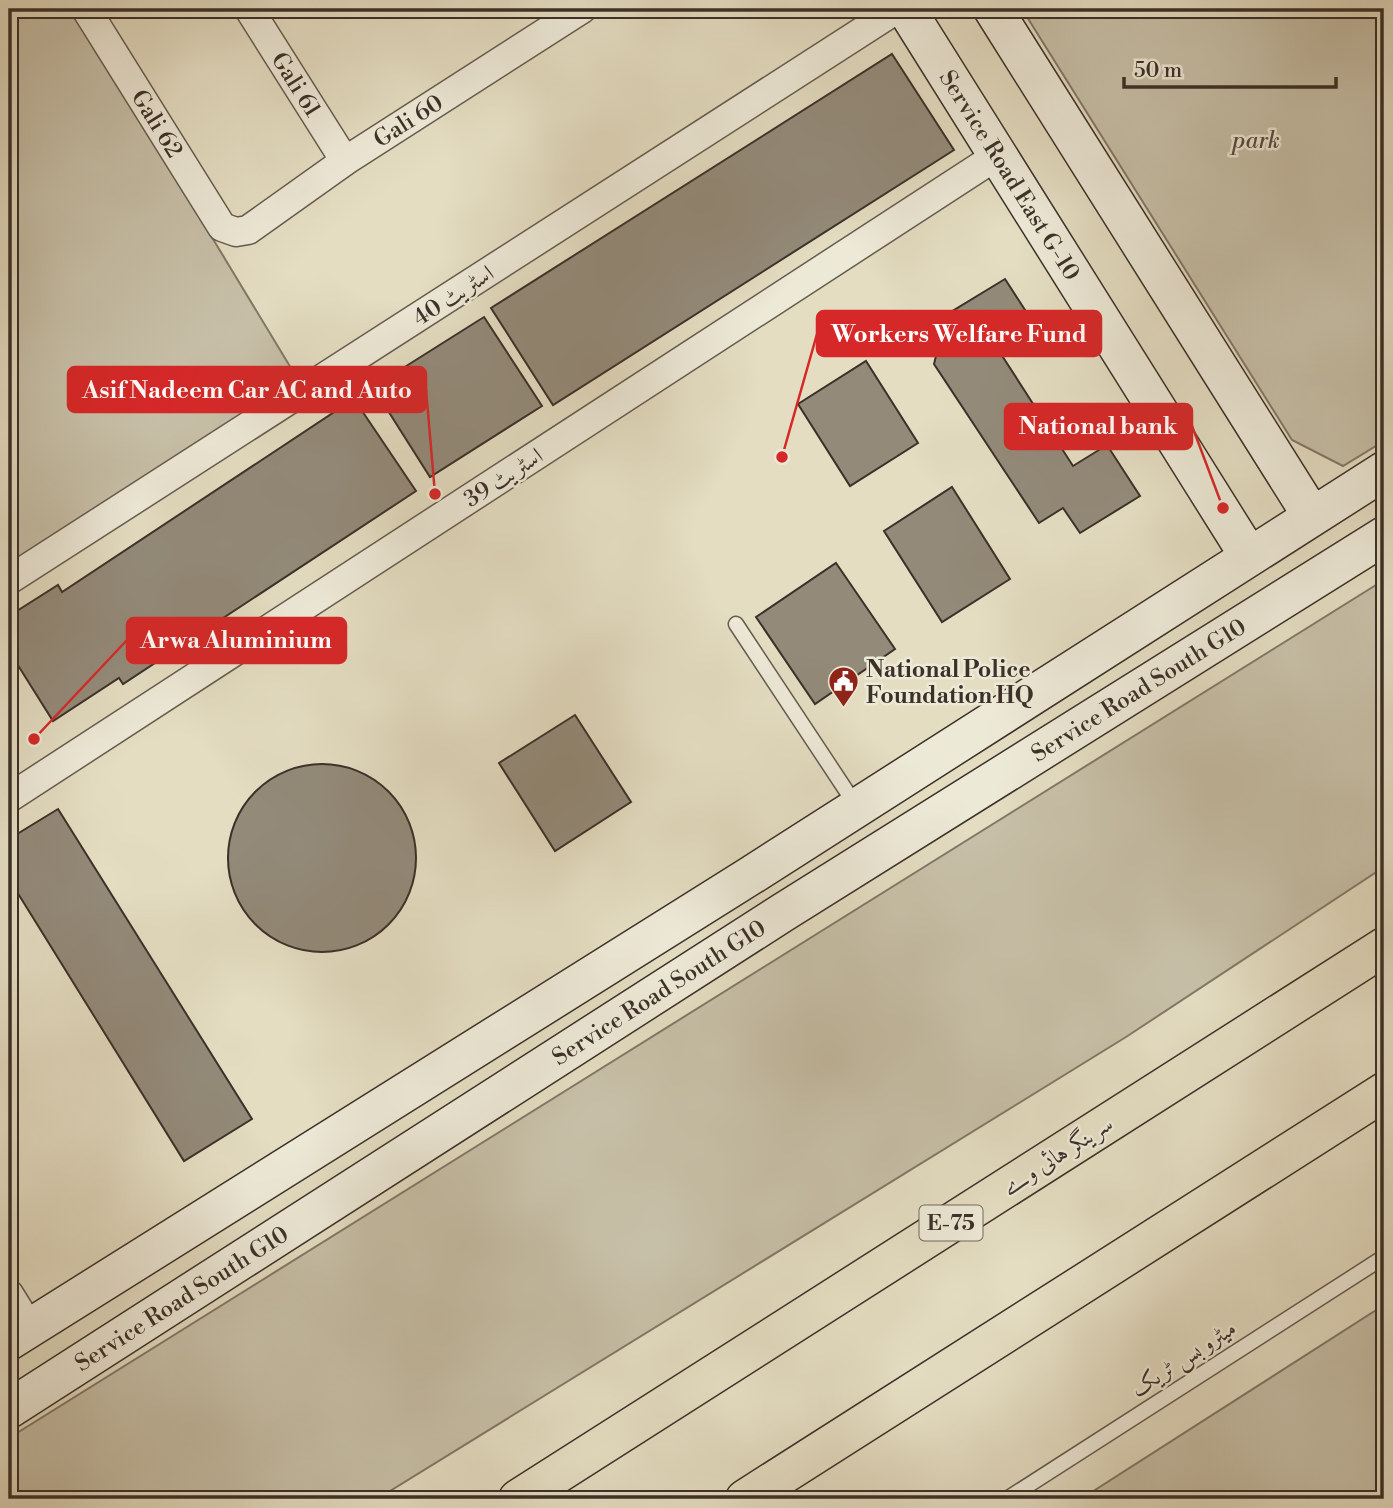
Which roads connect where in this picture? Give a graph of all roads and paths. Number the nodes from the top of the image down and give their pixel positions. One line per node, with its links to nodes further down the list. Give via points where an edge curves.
1 (86, 9): 9 (street, Gali 62, via 222,227)
2 (249, 9): 8 (street, Gali 61)
3 (582, 9): 8 (street, Gali 60)
4 (897, 9): 14 (street, اسٹریٹ 40)
5 (906, 9): 7 (main road, Service Road East G-10)
6 (992, 9): 11 (main road)
7 (998, 156): 13 (main road, Service Road East G-10); 16 (street, اسٹریٹ 39)
8 (345, 161): 9 (street, Gali 60, via 248,230)
9 (236, 232)
10 (1384, 471): 11 (main road, Service Road South G10)
11 (1312, 516): 13 (main road, Service Road South G10)
12 (1384, 536): 19 (main road, Service Road South G10)
13 (1249, 556): 17 (main road, Service Road South G10)
14 (9, 580)
15 (736, 624): 17 (lane)
16 (9, 798)
17 (856, 807): 18 (main road, Service Road South G10)
18 (750, 876): 19 (main road); 24 (main road, Service Road South G10)
19 (782, 913): 25 (main road, Service Road South G10)
20 (1384, 947): 26 (highway, سرینگر ہائی وے / E-75)
21 (1384, 1092): 27 (highway)
22 (1384, 1257): 28 (lane, میٹرو بس ٹریک)
23 (9, 1294): 24 (street)
24 (19, 1334)
25 (9, 1409)
26 (518, 1499)
27 (746, 1499)
28 (1007, 1499)

